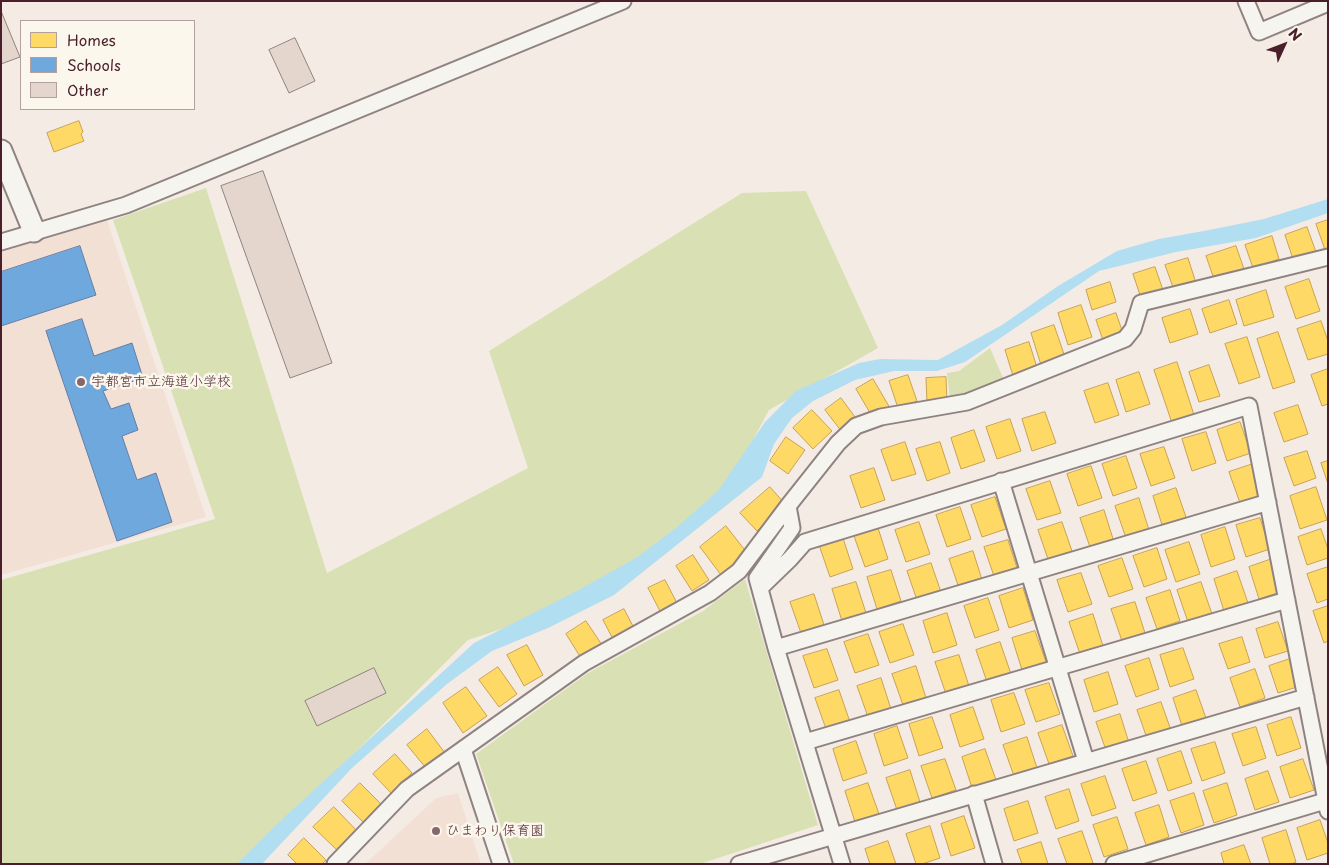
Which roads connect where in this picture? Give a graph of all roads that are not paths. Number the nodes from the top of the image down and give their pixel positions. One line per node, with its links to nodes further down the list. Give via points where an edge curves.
1 (623, 1): 5 (street, via 126,205)
2 (1246, 1): 3 (street, via 1259,32)
3 (1328, 4)
4 (1, 151): 5 (street)
5 (34, 232): 6 (street)
6 (1, 242)
7 (1328, 257): 10 (street, via 1141,303 1133,329 1125,339 967,402 881,417 856,426 838,443)
8 (1001, 481): 9 (street, via 1249,406); 11 (street); 12 (street, via 805,542)
9 (1268, 502): 11 (street); 13 (street)
10 (788, 506): 12 (street, via 792,528 757,578); 18 (street, via 739,571 710,593 584,663)
11 (1029, 573): 14 (street); 15 (street)
12 (760, 588): 14 (street)
13 (1287, 600): 15 (street); 16 (street)
14 (776, 648): 17 (street)
15 (1058, 668): 17 (street); 19 (street)
16 (1306, 697): 19 (street); 21 (street)
17 (806, 742): 22 (street)
18 (463, 749): 23 (street, via 407,789); 24 (street)
19 (1086, 761): 20 (street)
20 (974, 794): 22 (street); 27 (street)
21 (1326, 806): 28 (street)
22 (834, 835): 25 (street); 26 (street)
23 (335, 864)
24 (501, 864)
25 (739, 864)
26 (842, 864)
27 (994, 864)
28 (1114, 864)

